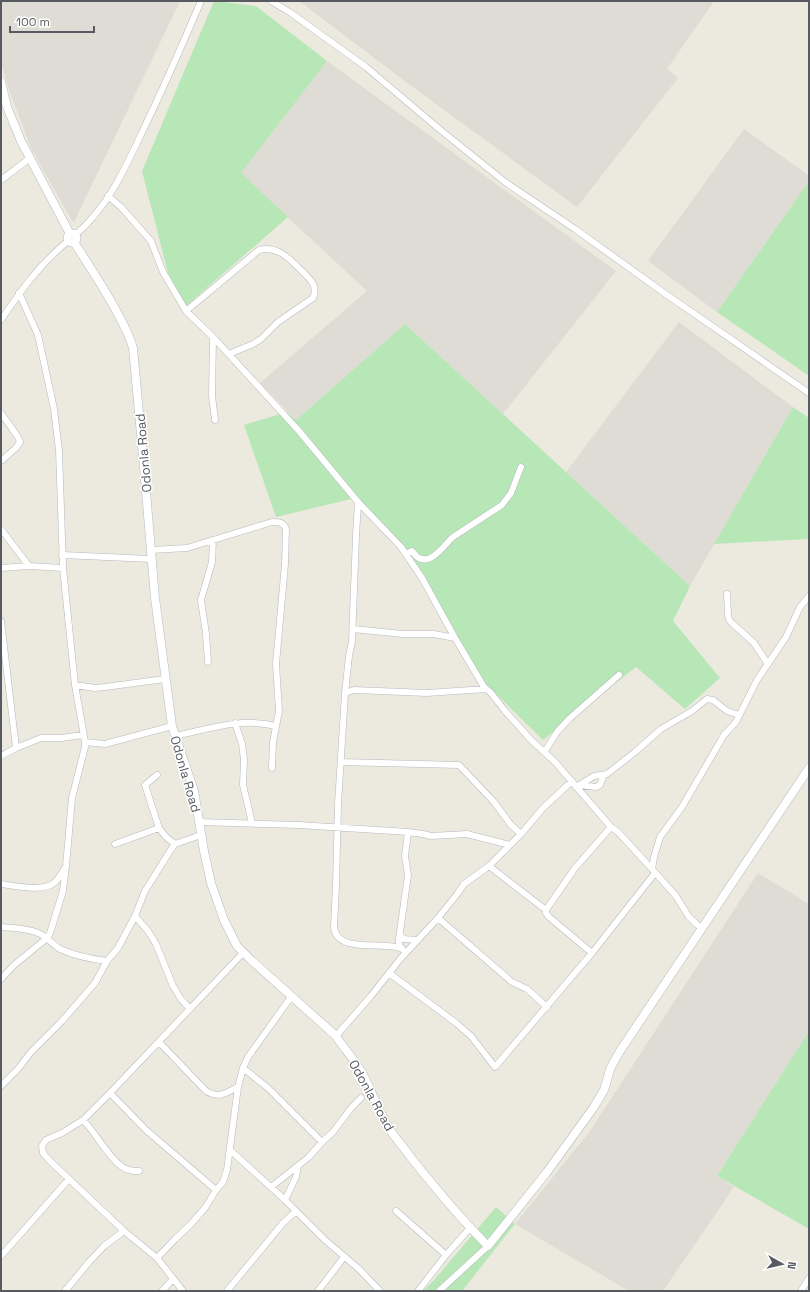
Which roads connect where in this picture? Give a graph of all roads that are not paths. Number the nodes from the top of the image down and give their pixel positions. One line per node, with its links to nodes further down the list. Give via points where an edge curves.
1 (201, 1): 6 (street, via 123,172)
2 (271, 1): 13 (street, via 366,67 506,182)
3 (1, 82): 4 (street, Odonla Road, via 8,107)
4 (30, 158): 5 (street); 7 (street, Odonla Road)
5 (1, 180)
6 (108, 196): 7 (street, via 96,214); 9 (street, via 151,241 163,272)
7 (71, 238): 8 (street, via 42,264); 21 (street, Odonla Road, via 112,303 133,348)
8 (19, 293): 10 (street); 23 (street, via 38,335 54,409 59,450)
9 (186, 311): 11 (street); 12 (street, via 259,250 270,249 280,252 302,271 314,286 313,298 278,322 254,344)
10 (1, 320)
11 (213, 337): 12 (street); 15 (street, via 212,396)
12 (229, 354): 18 (street, via 299,431)
13 (809, 393)
14 (1, 413): 16 (street, via 20,442)
15 (215, 420)
16 (2, 461)
17 (521, 467): 22 (street, via 511,493 502,505 453,537 431,558 424,560 412,551)
18 (358, 502): 22 (street); 31 (street)
19 (1, 529): 25 (street)
20 (213, 540): 21 (street, via 187,548); 33 (street, via 210,573 201,600); 43 (street, via 272,522 283,524 286,529 276,664 279,711)
21 (151, 550): 24 (street, Odonla Road)
22 (406, 554): 32 (street)
23 (62, 555): 24 (street); 27 (street)
24 (151, 559): 36 (street, Odonla Road)
25 (29, 566): 26 (street); 27 (street)
26 (1, 568)
27 (62, 568): 37 (street)
28 (727, 594): 34 (street, via 729,620 754,642)
29 (809, 596): 34 (street, via 800,607 786,637)
30 (1, 621): 47 (street)
31 (353, 629): 32 (street, via 434,634); 39 (street)
32 (455, 638): 38 (street)
33 (208, 662)
34 (768, 664): 40 (street)
35 (619, 675): 48 (street, via 569,719)
36 (165, 679): 37 (street, via 95,688); 42 (street, Odonla Road)
37 (75, 685): 44 (street)
38 (486, 689): 39 (street, via 427,693 354,690); 48 (street)
39 (345, 692): 50 (street)
40 (739, 715): 54 (street, via 708,699 661,729); 68 (street, via 724,735 682,807 660,837)
41 (236, 723): 43 (street); 45 (street); 58 (street, via 242,744 244,785)
42 (172, 726): 45 (street, Odonla Road); 46 (street, via 105,744)
43 (276, 726): 51 (street)
44 (83, 735): 46 (street); 47 (street, via 41,738)
45 (175, 736): 57 (street, Odonla Road, via 194,791)
46 (85, 742): 70 (street, via 72,798)
47 (16, 748): 49 (street)
48 (545, 751): 55 (street)
49 (1, 756)
50 (342, 762): 61 (street); 63 (street, via 459,765)
51 (272, 768)
52 (809, 768): 78 (street)
53 (157, 775): 60 (street, via 145,785)
54 (604, 775): 56 (street, via 594,776); 56 (street, via 600,785 596,787)
55 (572, 781): 56 (street); 63 (street, via 543,808)
56 (578, 786): 59 (street)
57 (199, 822): 58 (street); 64 (street, Odonla Road)
58 (252, 823): 61 (street)
59 (611, 826): 69 (street); 74 (street, via 575,868)
60 (159, 828): 65 (street); 66 (street)
61 (338, 828): 62 (street); 82 (street, via 334,933 349,943)
62 (408, 832): 67 (street, via 431,836 467,834); 79 (street, via 405,856 408,875)
63 (521, 834): 67 (street)
64 (201, 835): 66 (street); 84 (street, Odonla Road, via 211,883 224,920 237,946)
65 (115, 844)
66 (175, 844): 75 (street, via 145,891)
67 (510, 845): 71 (street)
68 (654, 857): 69 (street); 72 (street)
69 (644, 859): 72 (street)
70 (66, 866): 73 (street, via 48,887); 80 (street, via 63,891)
71 (489, 866): 74 (street); 76 (street, via 464,884)
72 (654, 871): 78 (street, via 676,896 689,917); 85 (street)
73 (1, 884)
74 (546, 910): 85 (street, via 549,917)
75 (135, 916): 86 (street, via 118,948); 91 (street, via 156,944 173,986)
76 (438, 918): 81 (street); 90 (street, via 512,982 527,989)
77 (1, 927): 80 (street, via 35,932)
78 (702, 929): 112 (street, via 617,1055 604,1090 594,1107 547,1172)
79 (399, 938): 81 (street); 82 (street); 83 (street)
80 (46, 939): 86 (street, via 69,953); 88 (street)
81 (417, 940): 83 (street)
82 (388, 946): 83 (street)
83 (403, 950): 87 (street)
84 (243, 952): 89 (street, Odonla Road); 91 (street)
85 (592, 953): 90 (street)
86 (107, 961): 95 (street, via 95,983)
87 (389, 973): 90 (street, via 471,1036 495,1067); 92 (street)
88 (1, 979)
89 (291, 997): 92 (street, Odonla Road); 94 (street, via 248,1057)
90 (547, 1007)
91 (190, 1009): 93 (street)
92 (336, 1036): 110 (street, Odonla Road, via 364,1076 390,1129)
93 (159, 1042): 96 (street, via 206,1091 218,1096); 97 (street)
94 (243, 1068): 96 (street); 100 (street, via 268,1088)
95 (1, 1086)
96 (238, 1087): 101 (street)
97 (110, 1093): 99 (street); 106 (street, via 146,1130)
98 (361, 1098): 100 (street)
99 (83, 1120): 103 (street, via 107,1152 122,1166); 104 (street, via 46,1140 42,1146 43,1153)
100 (322, 1142): 102 (street)
101 (230, 1150): 105 (street); 106 (street, via 226,1177)
102 (298, 1166): 105 (street); 107 (street)
103 (139, 1171)
104 (69, 1179): 111 (street); 114 (street)
105 (271, 1187): 107 (street)
106 (216, 1190): 116 (street, via 205,1208)
107 (285, 1200): 108 (street)
108 (296, 1211): 115 (street); 122 (street, via 283,1223)
109 (396, 1211): 113 (street)
110 (470, 1228): 112 (street, Odonla Road); 113 (street)
111 (124, 1231): 116 (street); 119 (street, via 104,1246)
112 (488, 1246): 126 (street)
113 (446, 1255): 125 (street)
114 (1, 1256)
115 (344, 1257): 123 (street); 124 (street)
116 (157, 1258): 118 (street)
117 (809, 1278): 127 (street)
118 (173, 1279): 120 (street); 121 (street)
119 (65, 1291)
120 (162, 1291)
121 (183, 1291)
122 (227, 1291)
123 (318, 1291)
124 (380, 1291)
125 (418, 1291)
126 (439, 1291)
127 (801, 1291)

